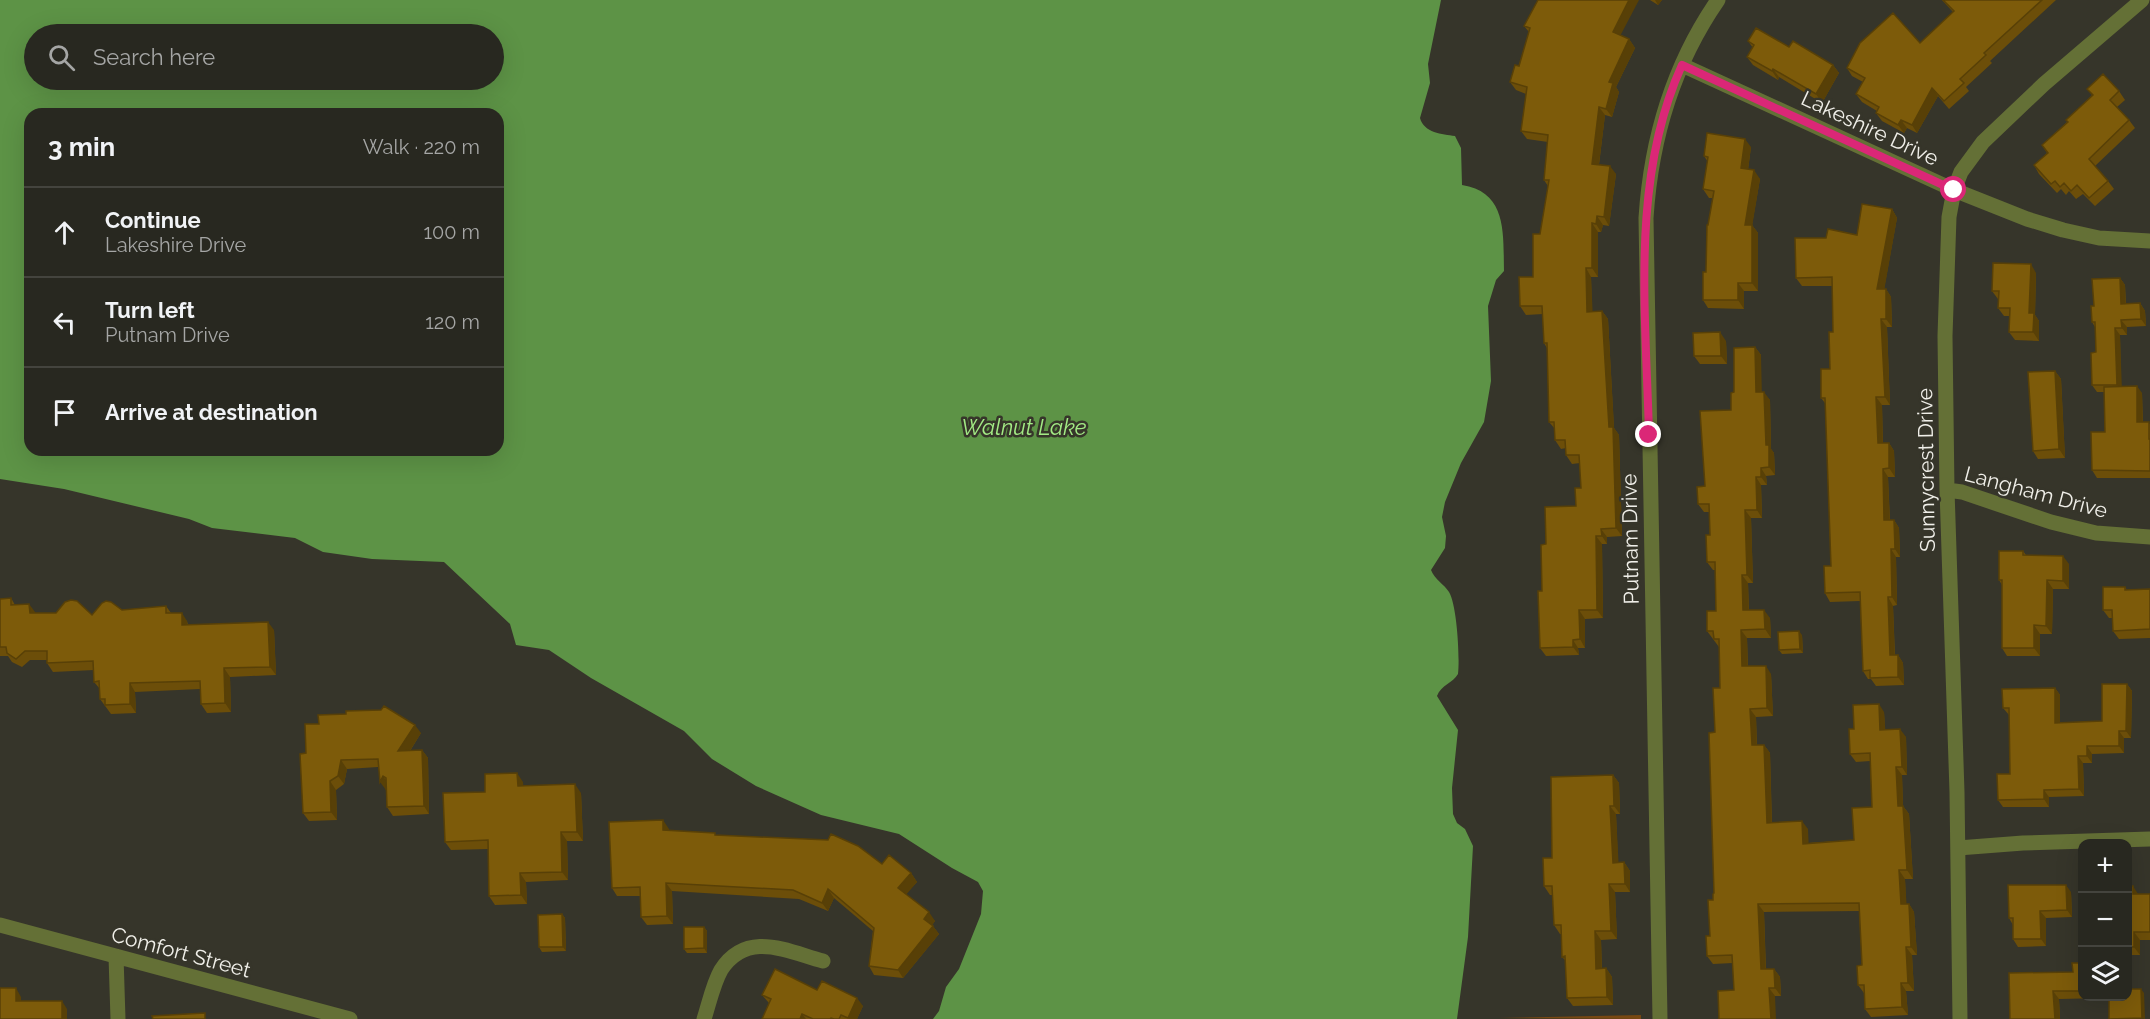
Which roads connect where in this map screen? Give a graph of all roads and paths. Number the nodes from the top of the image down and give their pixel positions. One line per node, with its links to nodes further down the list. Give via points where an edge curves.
1 (1718, 0): 3 (street, Putnam Drive)
2 (2142, 0): 4 (street, Sunnycrest Drive, via 1983,142)
3 (1682, 65): 4 (street, Lakeshire Drive); 16 (street, Putnam Drive, via 1659,129 1646,218)
4 (1954, 190): 5 (street, Lakeshire Drive, via 2063,230 2099,238); 6 (street, Sunnycrest Drive, via 1947,247)
5 (2150, 241)
6 (1947, 490): 7 (street, Langham Drive, via 2096,533); 9 (street, Sunnycrest Drive)
7 (2150, 537)
8 (2150, 839): 9 (street)
9 (1958, 848): 17 (street, Sunnycrest Drive)
10 (0, 925): 11 (street, Comfort Street)
11 (116, 956): 13 (street); 14 (street, Comfort Street)
12 (823, 961): 15 (street, via 757,945 736,953 720,972)
13 (118, 1019)
14 (351, 1019)
15 (704, 1019)
16 (1660, 1019)
17 (1960, 1019)

